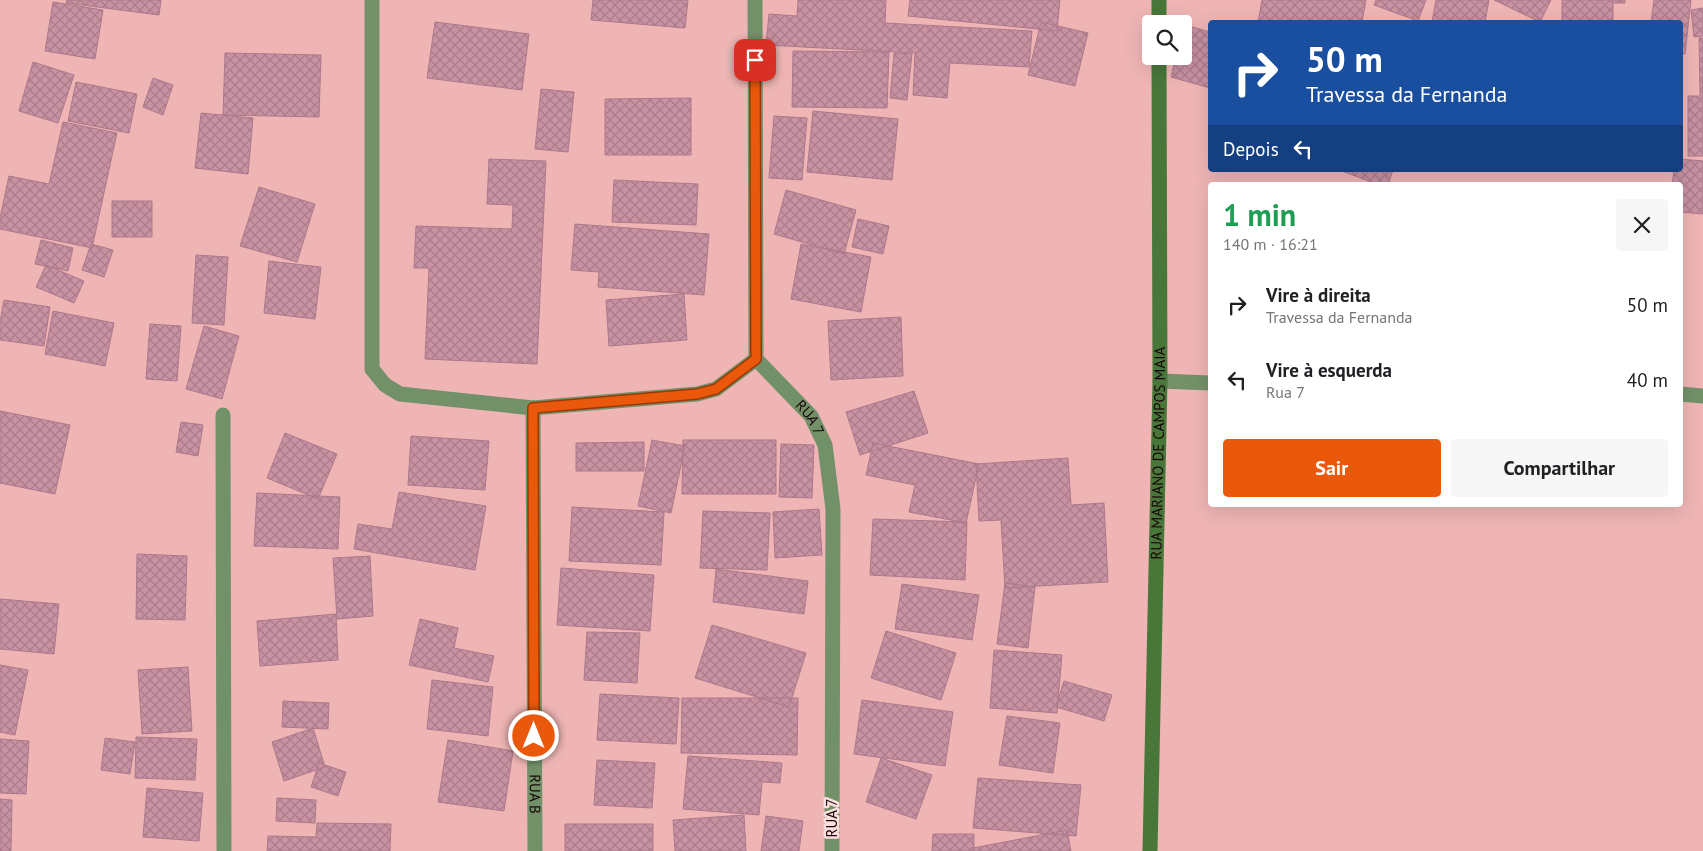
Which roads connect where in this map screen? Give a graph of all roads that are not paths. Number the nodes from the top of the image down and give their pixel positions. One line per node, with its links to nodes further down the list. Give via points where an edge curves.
1 (372, 0): 11 (street, via 372,369 385,385 400,394)
2 (755, 0): 6 (street)
3 (1159, 0): 4 (street)
4 (1159, 15)
5 (1159, 65): 7 (street, RUA MARIANO DE CAMPOS MAIA)
6 (756, 359): 11 (street, via 716,389 697,394); 15 (street, RUA 7, via 811,416 825,445 833,509)
7 (1160, 381): 8 (street); 16 (street, RUA MARIANO DE CAMPOS MAIA)
8 (1208, 383)
9 (1683, 394): 10 (street)
10 (1703, 396)
11 (533, 408): 14 (street, RUA B)
12 (223, 416): 13 (street)
13 (224, 851)
14 (535, 851)
15 (832, 851)
16 (1150, 851)

